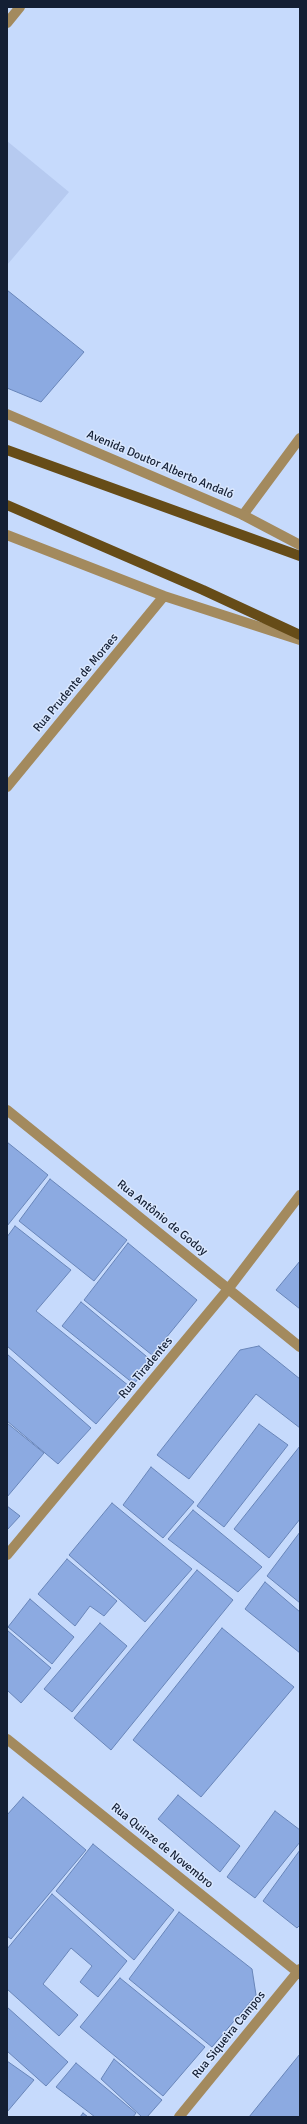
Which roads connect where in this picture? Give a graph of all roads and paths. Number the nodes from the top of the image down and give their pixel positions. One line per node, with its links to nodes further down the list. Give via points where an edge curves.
1 (20, 7): 2 (street)
2 (7, 23)
3 (7, 414): 7 (street, Avenida Doutor Alberto Andaló)
4 (300, 438): 7 (street)
5 (7, 450): 10 (main road)
6 (7, 505): 12 (main road, via 203,590)
7 (243, 515): 9 (street, Avenida Doutor Alberto Andaló)
8 (7, 535): 11 (street)
9 (300, 545)
10 (300, 556)
11 (164, 596): 13 (street); 14 (street, Rua Prudente de Moraes)
12 (300, 636)
13 (300, 640)
14 (7, 787)
15 (7, 1110): 17 (street, Rua Antônio de Godoy)
16 (300, 1195): 17 (street, Rua Tiradentes)
17 (229, 1288): 18 (street, Rua Antônio de Godoy); 19 (street, Rua Tiradentes)
18 (300, 1347)
19 (7, 1555)
20 (7, 1739): 21 (street, Rua Quinze de Novembro)
21 (299, 1971): 22 (street, Rua Siqueira Campos)
22 (178, 2117)

